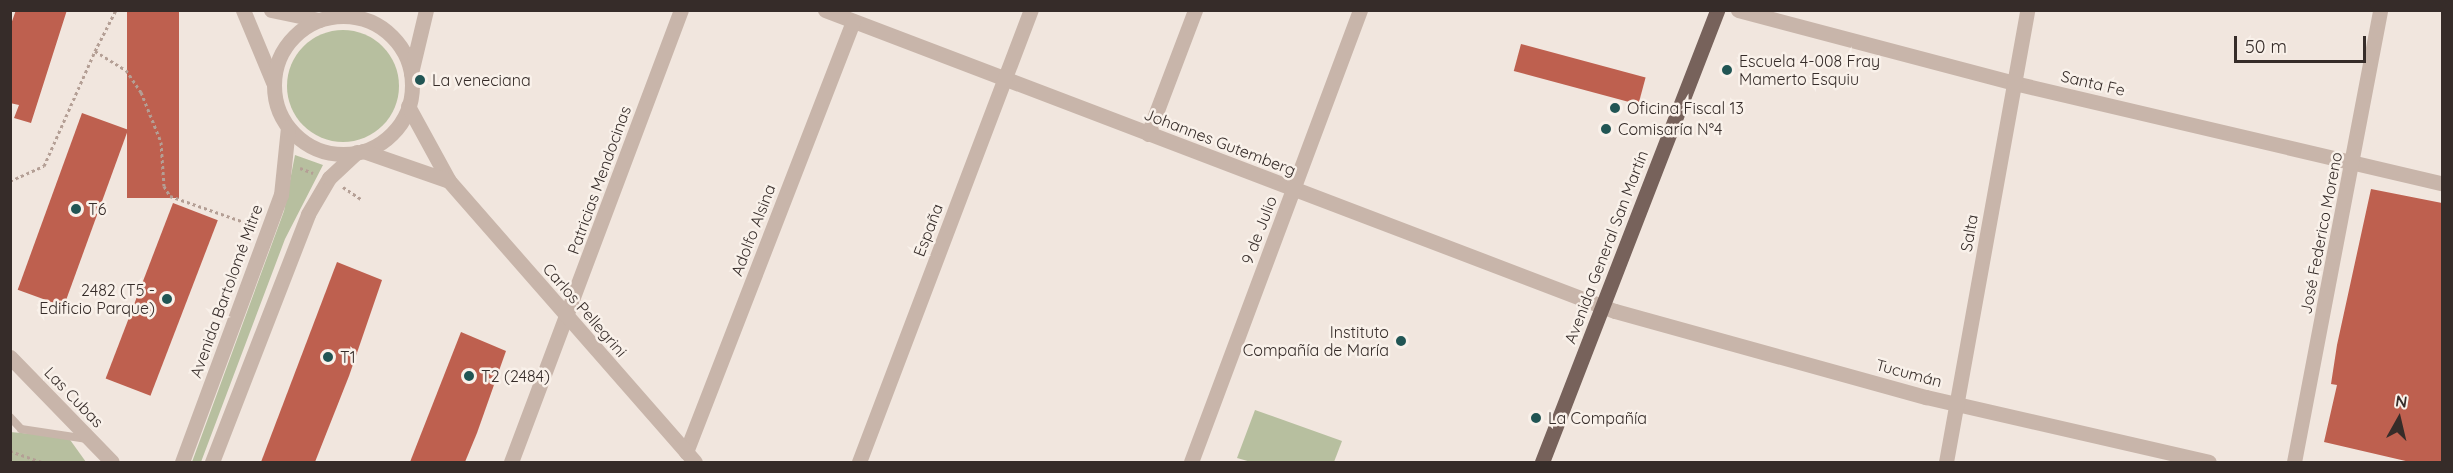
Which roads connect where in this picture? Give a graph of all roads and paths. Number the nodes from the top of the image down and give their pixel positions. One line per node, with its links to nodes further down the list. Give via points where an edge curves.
1 (116, 10): 17 (path)
2 (243, 10): 21 (street)
3 (271, 10): 15 (street)
4 (426, 10): 18 (street)
5 (681, 10): 33 (street, Patricias Mendocinas)
6 (825, 10): 16 (street, Johannes Gutemberg)
7 (1032, 10): 19 (street, España)
8 (1195, 10): 24 (street)
9 (1360, 10): 30 (street, 9 de Julio)
10 (1717, 10): 32 (main road, Avenida General San Martín)
11 (1738, 10): 20 (street, Santa Fe)
12 (2027, 10): 20 (street, Salta)
13 (2380, 10): 26 (street, José Federico Moreno)
14 (344, 13): 15 (street); 18 (street, via 381,28 400,48)
15 (319, 20): 21 (street, via 286,46)
16 (853, 21): 19 (street, Johannes Gutemberg); 39 (street, Adolfo Alsina)
17 (95, 51): 27 (path, via 44,166); 31 (path, via 126,70 141,92 160,142 164,186 170,196)
18 (411, 73): 22 (street)
19 (1004, 80): 24 (street, Johannes Gutemberg); 45 (street, España)
20 (2014, 83): 26 (street, Santa Fe); 35 (street, Salta)
21 (274, 85): 23 (street)
22 (408, 106): 25 (street, via 395,130); 28 (street, Carlos Pellegrini)
23 (288, 127): 25 (street, via 319,149); 31 (street, Avenida Bartolomé Mitre, via 285,180)
24 (1148, 134): 30 (street, Johannes Gutemberg)
25 (360, 152): 28 (street, Carlos Pellegrini); 43 (street, via 329,178 308,214)
26 (2353, 162): 29 (street, Santa Fe); 50 (street, José Federico Moreno)
27 (10, 181)
28 (449, 181): 33 (street, Carlos Pellegrini)
29 (2442, 183)
30 (1294, 189): 32 (street, Johannes Gutemberg); 46 (street, 9 de Julio)
31 (269, 231): 42 (street, Avenida Bartolomé Mitre)
32 (1602, 307): 35 (street, Tucumán); 47 (main road, Avenida General San Martín)
33 (568, 318): 39 (street, Carlos Pellegrini); 44 (street, Patricias Mendocinas)
34 (10, 357): 37 (street, Las Cubas)
35 (1956, 404): 48 (street, Salta); 49 (street, Tucumán)
36 (10, 417): 37 (lane, via 21,429)
37 (89, 439): 41 (street, Las Cubas)
38 (10, 451): 40 (path)
39 (691, 457)
40 (42, 462)
41 (112, 462)
42 (182, 462)
43 (212, 462)
44 (511, 462)
45 (859, 462)
46 (1191, 462)
47 (1542, 462)
48 (1946, 462)
49 (2209, 462)
50 (2294, 462)

